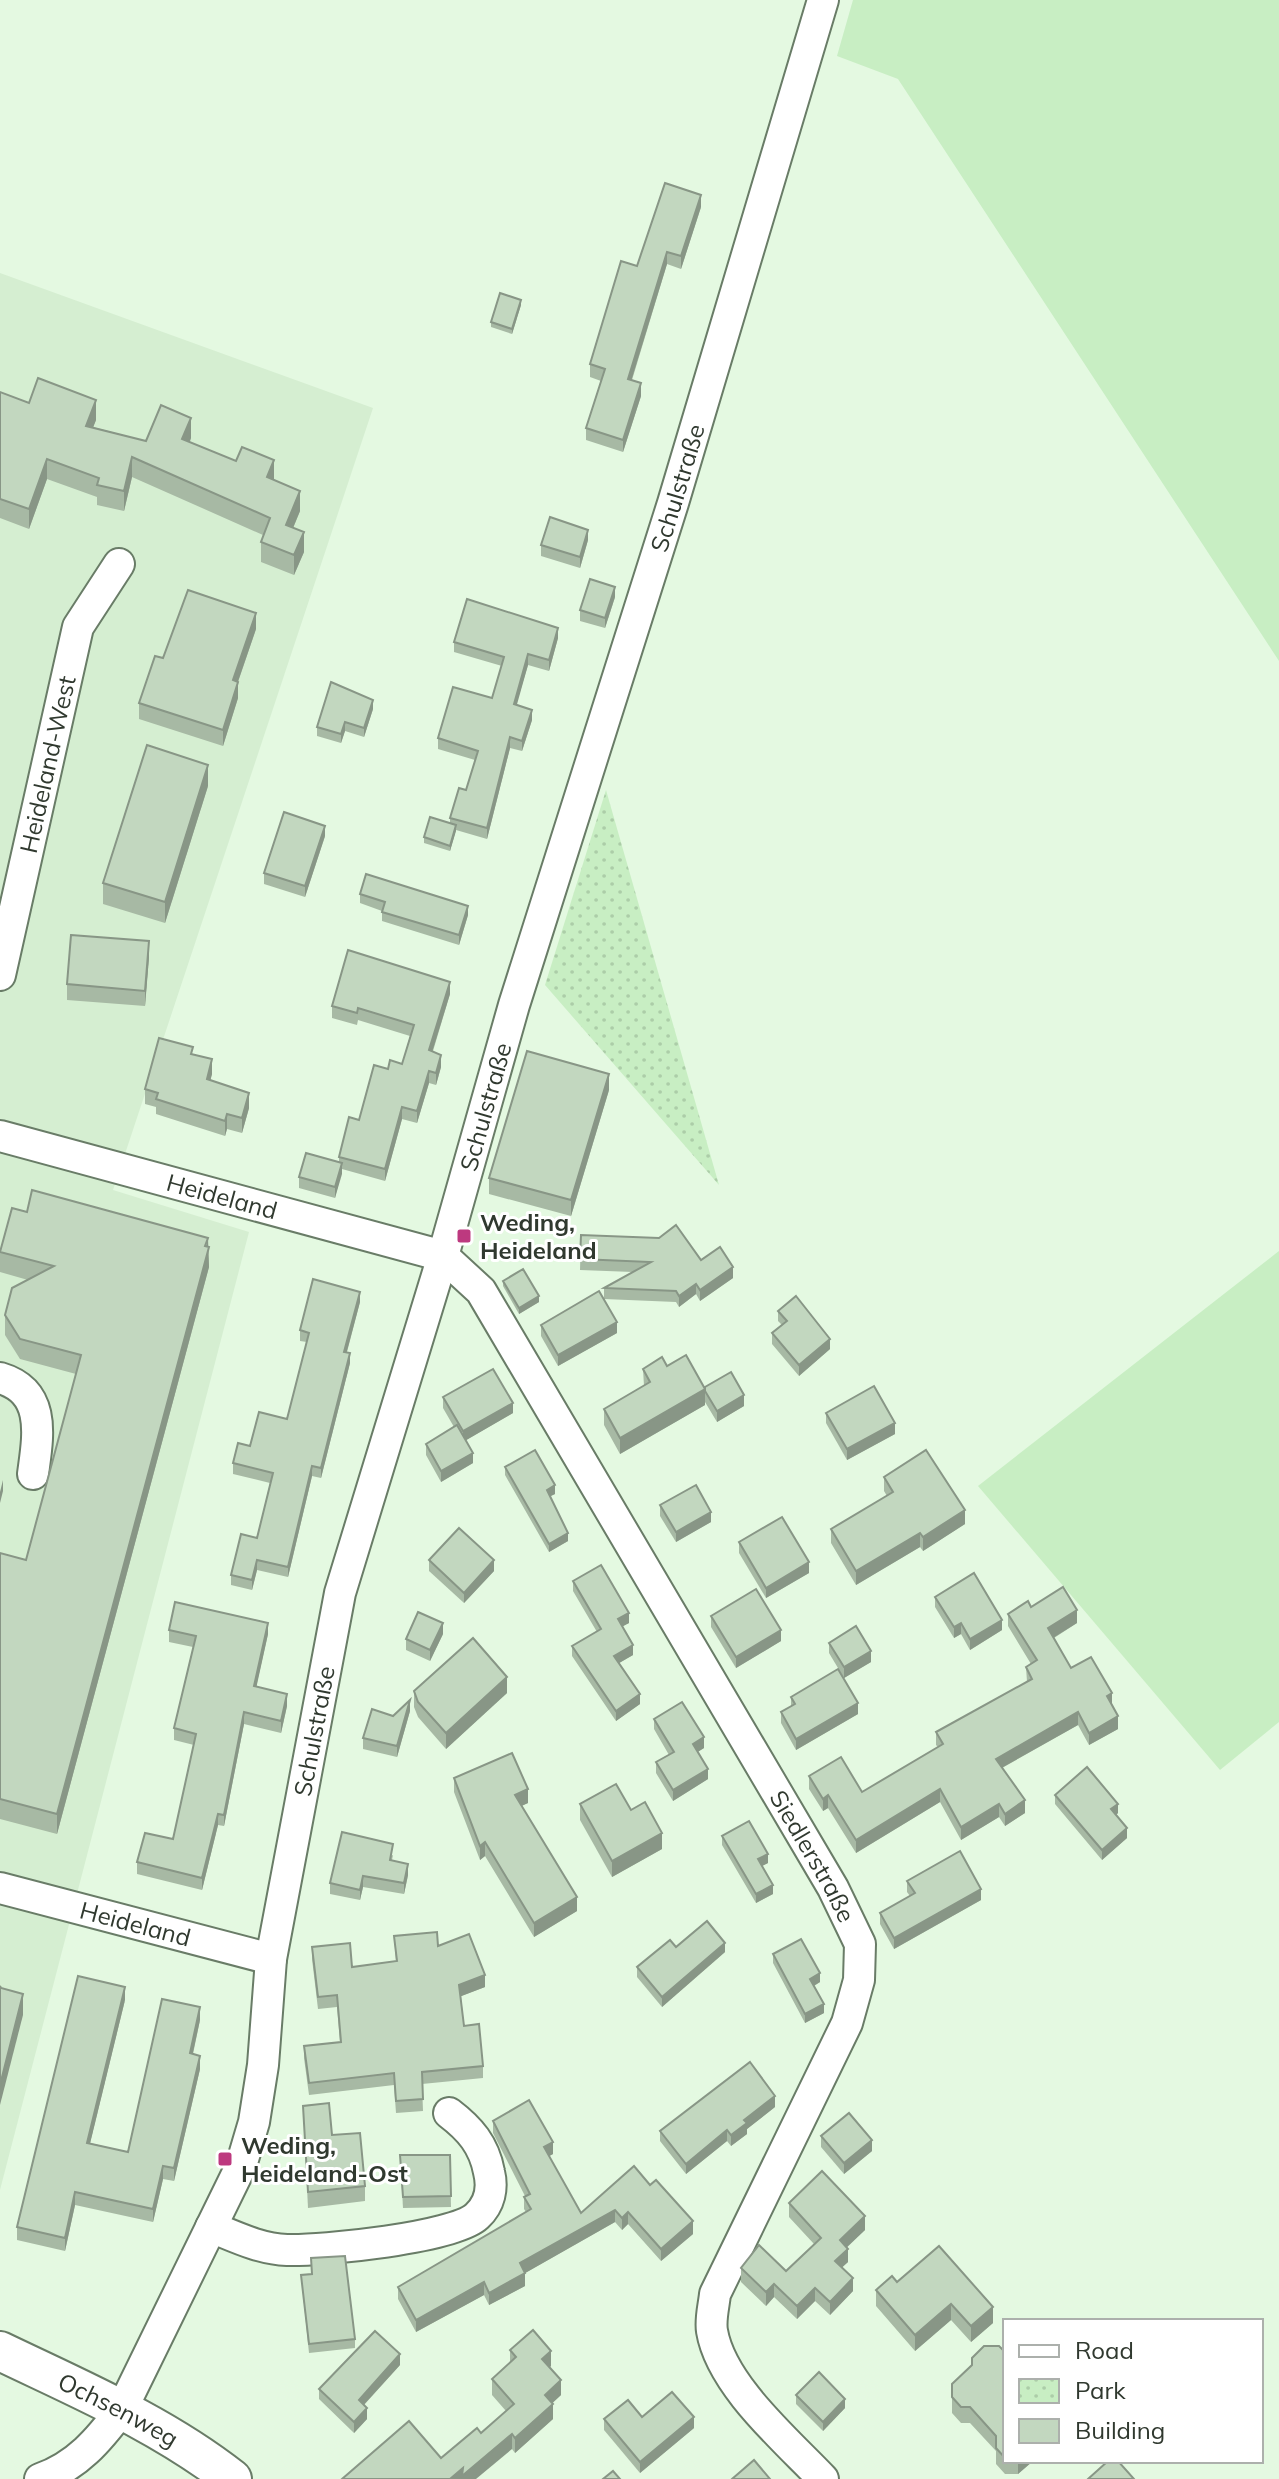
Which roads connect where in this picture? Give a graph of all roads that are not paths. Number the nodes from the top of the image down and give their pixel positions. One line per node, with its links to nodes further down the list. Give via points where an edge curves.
1 (823, 0): 5 (street, Schulstraße, via 673,503 514,1005)
2 (119, 564): 3 (street, Heideland-West, via 78,627)
3 (0, 975)
4 (0, 1136): 5 (street, Heideland)
5 (443, 1256): 9 (street, Schulstraße, via 340,1593); 16 (street, Siedlerstraße, via 481,1291 498,1317 770,1777 860,1944 859,1980 847,2023 715,2294 711,2327 716,2349 744,2395)
6 (0, 1378): 7 (street, via 27,1397 40,1421)
7 (33, 1474)
8 (0, 1888): 9 (street, Heideland)
9 (271, 1959): 11 (street, Schulstraße, via 254,2122 241,2166)
10 (449, 2113): 11 (street, via 471,2130 487,2159 488,2202 476,2218 429,2236 287,2250 258,2246)
11 (211, 2227): 13 (street, Schulstraße)
12 (0, 2351): 13 (main road, Ochsenweg)
13 (122, 2409): 14 (street, Schulstraße, via 76,2461); 15 (main road, Ochsenweg)
14 (40, 2479)
15 (232, 2479)
16 (823, 2479)

